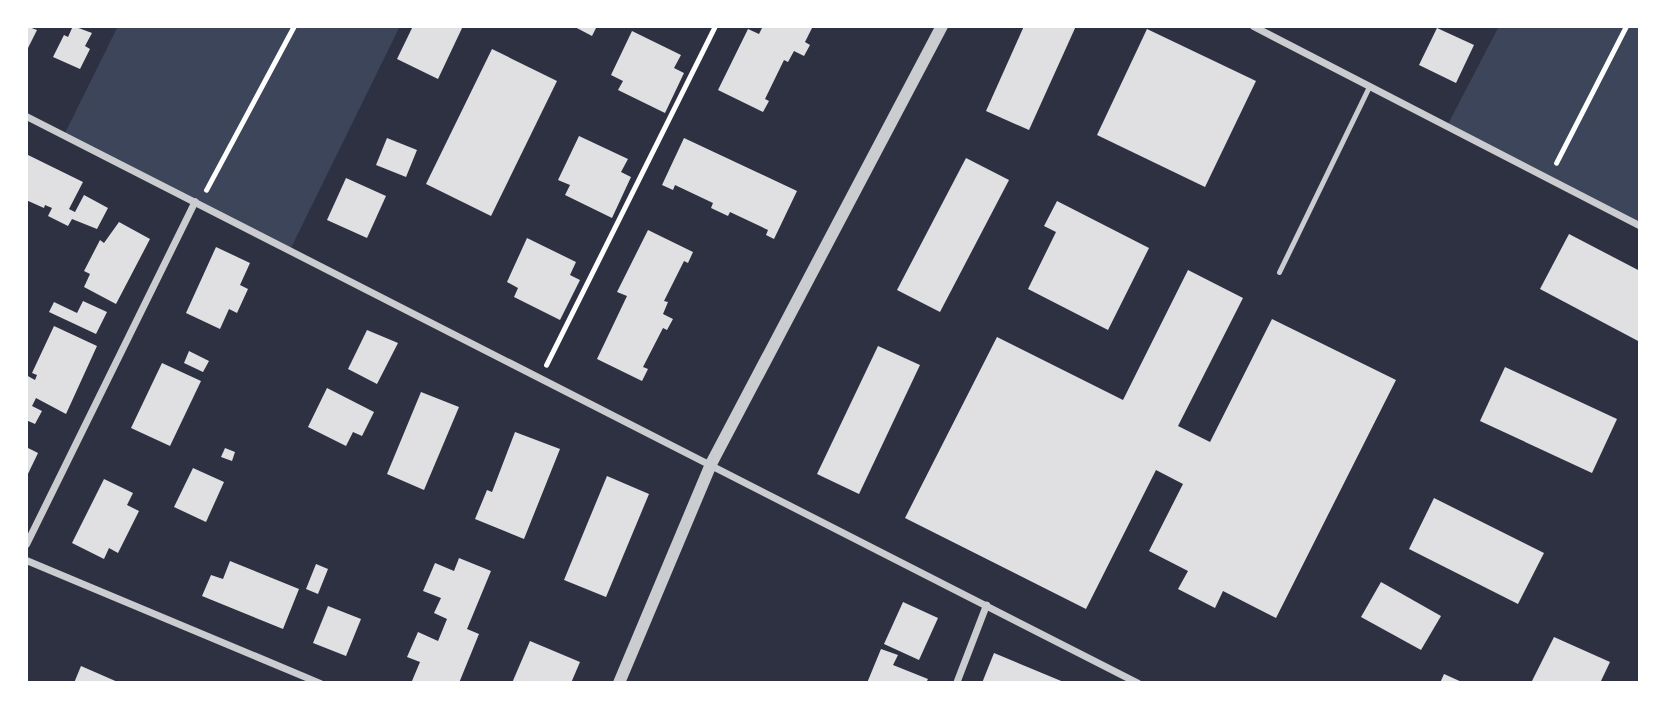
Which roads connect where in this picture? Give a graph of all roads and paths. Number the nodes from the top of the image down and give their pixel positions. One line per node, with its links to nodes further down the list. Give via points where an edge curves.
1 (294, 26): 9 (path)
2 (715, 26): 12 (path)
3 (942, 26): 13 (street)
4 (1253, 26): 6 (street)
5 (1626, 26): 8 (path)
6 (1369, 87): 10 (street); 11 (lane)
7 (26, 116): 9 (street)
8 (1558, 160)
9 (197, 202): 12 (street); 14 (street)
10 (1640, 226)
11 (1279, 272)
12 (539, 378): 13 (street)
13 (711, 464): 16 (street); 18 (street)
14 (26, 544)
15 (26, 560): 17 (street)
16 (986, 605): 19 (street); 20 (street)
17 (320, 683)
18 (619, 683)
19 (956, 683)
20 (1138, 683)

